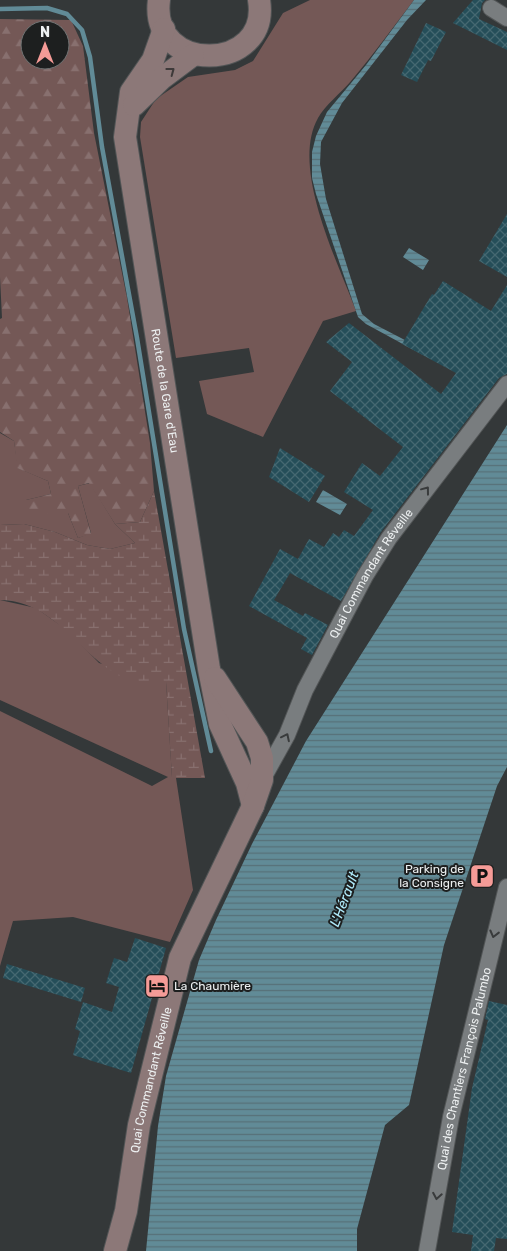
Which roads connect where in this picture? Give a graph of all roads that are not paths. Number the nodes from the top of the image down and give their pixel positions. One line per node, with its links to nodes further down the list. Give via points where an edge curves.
1 (276, 0): 2 (main road)
2 (259, 8): 6 (main road, via 250,36 233,52 210,57)
3 (491, 8): 5 (street)
4 (158, 9): 6 (main road, via 178,46); 7 (main road, Route de la Gare d'Eau, via 153,60 131,92)
5 (507, 18)
6 (193, 55): 7 (main road, one-way to 6, via 161,79)
7 (127, 113): 9 (main road, Route de la Gare d'Eau, via 125,137)
8 (507, 384): 11 (street, Quai Commandant Réveille, one-way to 8, via 288,735 304,690 365,576 389,538)
9 (209, 669): 10 (main road, Route de la Gare d'Eau); 11 (main road, Route de la Gare d'Eau, via 257,742)
10 (228, 746): 11 (street, via 244,761); 12 (main road, Route de la Gare d'Eau, via 247,783)
11 (265, 771): 12 (main road)
12 (253, 806): 14 (main road, Quai Commandant Réveille, via 180,958 139,1125 126,1211)
13 (507, 887): 15 (street, Quai des Chantiers François Palumbo, one-way to 15, via 451,1117)
14 (116, 1251)
15 (428, 1251)

